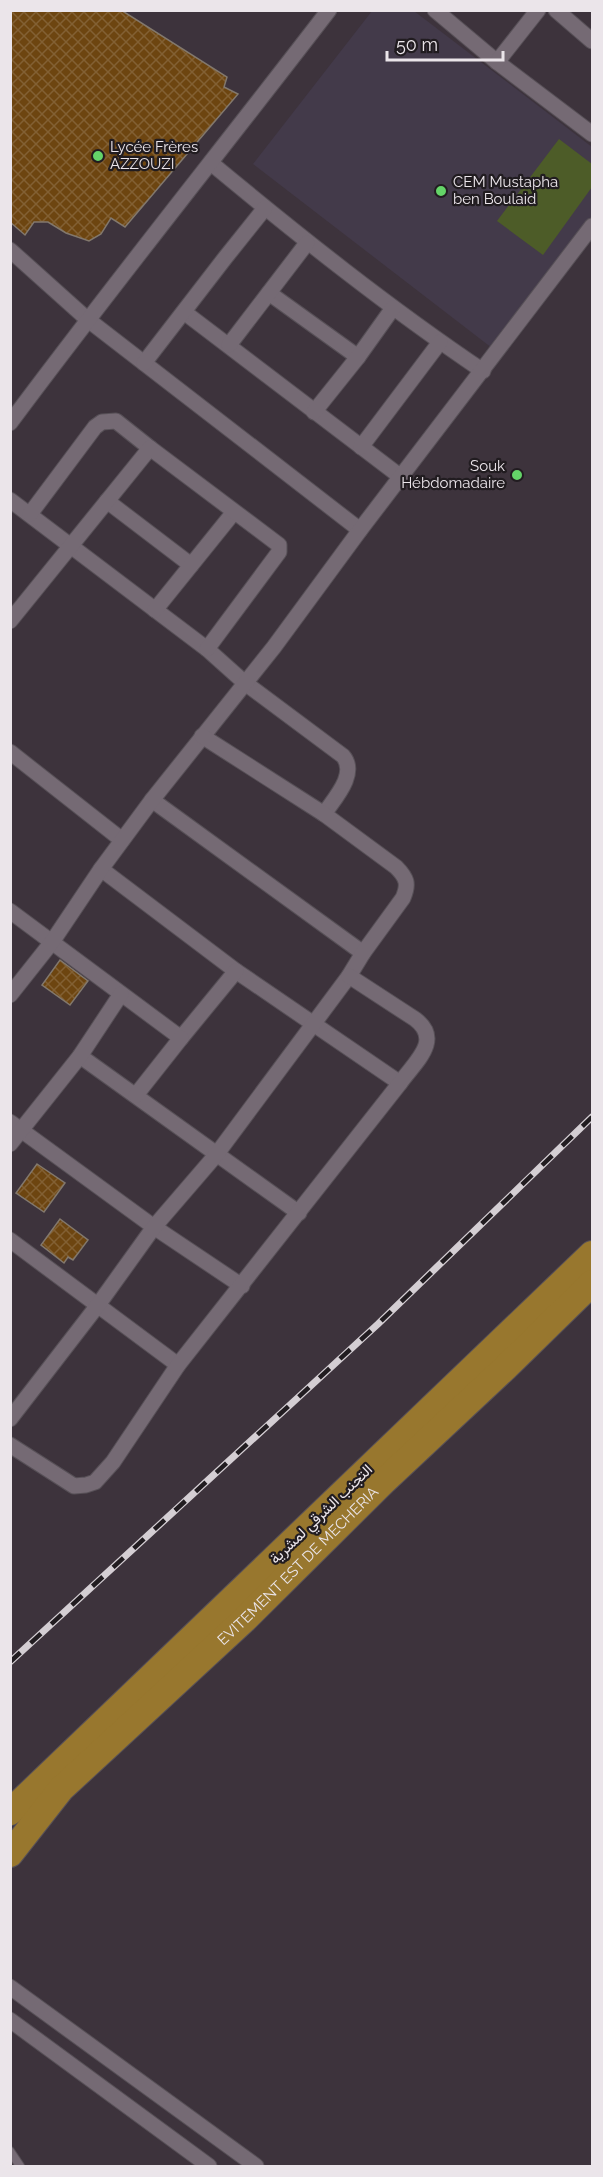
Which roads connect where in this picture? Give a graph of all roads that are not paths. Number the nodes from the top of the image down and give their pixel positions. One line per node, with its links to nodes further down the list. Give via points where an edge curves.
1 (329, 10): 8 (street)
2 (538, 10): 6 (street)
3 (556, 10): 5 (street)
4 (435, 11): 6 (street)
5 (592, 41)
6 (497, 62): 7 (street)
7 (592, 134)
8 (211, 164): 9 (street); 16 (street)
9 (265, 208): 11 (street); 15 (street)
10 (592, 227): 21 (street)
11 (307, 243): 13 (street); 14 (street)
12 (10, 250): 16 (street)
13 (269, 293): 18 (street); 19 (street)
14 (393, 308): 17 (street); 19 (street)
15 (184, 312): 18 (street); 20 (street)
16 (87, 319): 20 (street); 23 (street)
17 (440, 342): 21 (street); 24 (street)
18 (229, 345): 22 (street)
19 (358, 357): 22 (street)
20 (144, 363): 31 (street)
21 (483, 370): 26 (street)
22 (314, 412): 24 (street)
23 (10, 423)
24 (361, 447): 26 (street)
25 (150, 448): 28 (street); 29 (street); 30 (street, via 116,421 102,422)
26 (401, 477): 31 (street)
27 (10, 500): 30 (street)
28 (107, 501): 32 (street); 33 (street)
29 (234, 512): 33 (street); 36 (street, via 280,548)
30 (30, 514): 32 (street)
31 (360, 530): 37 (street)
32 (70, 546): 34 (street); 35 (street)
33 (191, 565): 34 (street)
34 (155, 610): 36 (street)
35 (10, 621)
36 (207, 649): 37 (street)
37 (245, 683): 38 (street); 41 (street, via 347,760 346,780)
38 (202, 736): 40 (street); 41 (street)
39 (10, 752): 42 (street)
40 (152, 800): 42 (street); 46 (street)
41 (324, 814): 46 (street, via 396,867 407,882 403,898)
42 (122, 840): 43 (street)
43 (101, 868): 45 (street); 47 (street)
44 (10, 910): 45 (street)
45 (52, 942): 49 (street); 50 (street)
46 (363, 953): 48 (street)
47 (236, 971): 51 (street); 52 (street)
48 (349, 976): 51 (street); 54 (street, via 415,1019 428,1032 424,1050)
49 (121, 994): 52 (street); 53 (street)
50 (10, 996)
51 (313, 1025): 54 (street); 58 (street)
52 (181, 1038): 55 (street)
53 (80, 1056): 55 (street); 56 (street)
54 (400, 1083): 59 (street)
55 (136, 1095): 58 (street)
56 (15, 1126): 57 (street); 60 (street)
57 (10, 1144)
58 (216, 1155): 59 (street); 60 (street)
59 (299, 1213): 65 (street)
60 (154, 1227): 65 (street); 66 (street)
61 (16, 1243): 63 (street); 66 (street)
62 (592, 1254): 70 (highway, التجنب الشرقي لمشرية)
63 (10, 1260)
64 (592, 1282): 71 (highway, EVITEMENT EST DE MECHERIA, via 244,1620 62,1789)
65 (242, 1286): 67 (street)
66 (98, 1305): 67 (street); 68 (street)
67 (178, 1365): 69 (street, via 113,1462 95,1482 75,1486)
68 (10, 1419)
69 (10, 1445)
70 (10, 1812)
71 (10, 1854)
72 (10, 1987): 77 (street)
73 (10, 2020): 76 (street)
74 (10, 2151): 75 (lane)
75 (20, 2166)
76 (208, 2166)
77 (256, 2166)

